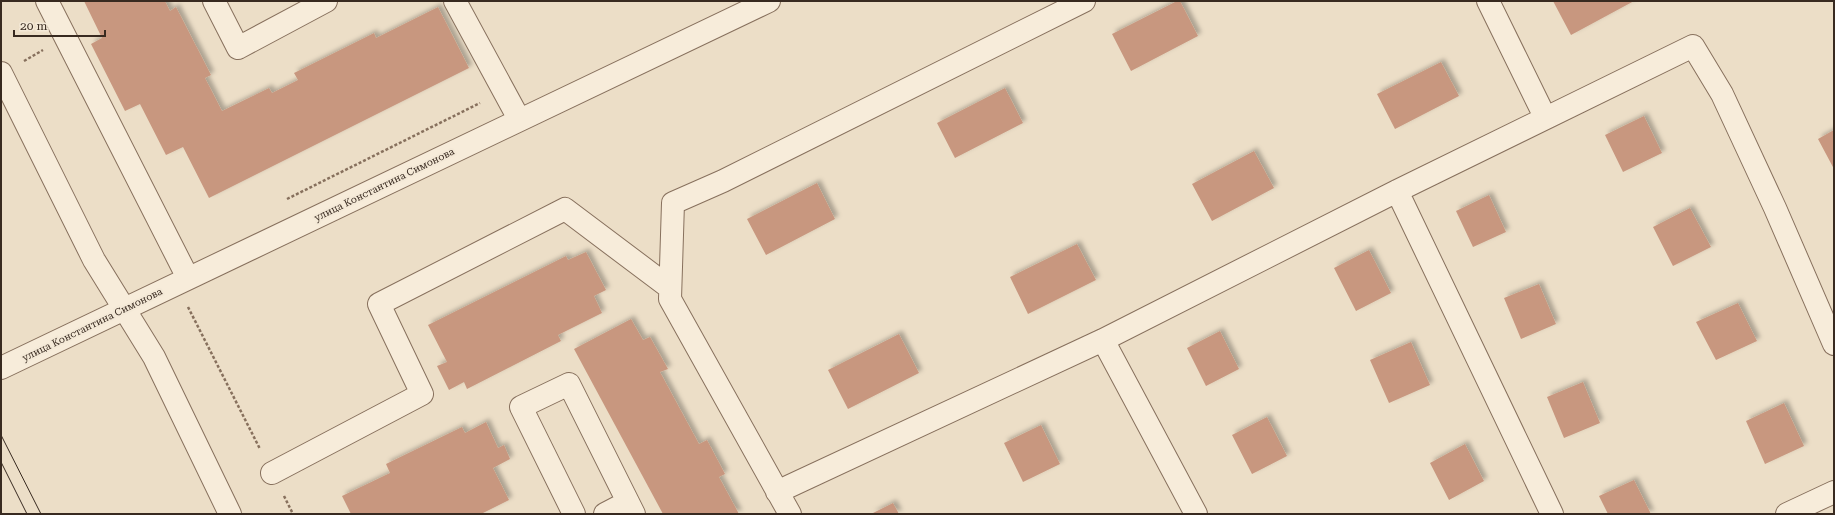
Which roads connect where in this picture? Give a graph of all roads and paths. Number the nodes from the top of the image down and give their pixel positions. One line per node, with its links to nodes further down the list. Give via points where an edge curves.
1 (47, 1): 8 (street)
2 (214, 1): 3 (street, via 238,48)
3 (326, 1)
4 (455, 1): 10 (street)
5 (769, 1): 12 (street, улица Константина Симонова)
6 (1084, 1): 16 (street, via 673,203)
7 (1488, 1): 11 (street)
8 (65, 38): 9 (path); 15 (street)
9 (1, 73): 17 (street, via 94,260)
10 (504, 91): 12 (street); 14 (path)
11 (1545, 117): 13 (street); 19 (street, via 1693,46 1722,94)
12 (519, 119): 15 (street, улица Константина Симонова)
13 (1397, 191): 18 (street); 31 (street)
14 (283, 201)
15 (182, 281): 17 (street, улица Константина Симонова); 21 (path)
16 (670, 288): 21 (street, via 565,208 379,304 422,394); 22 (street, via 670,299)
17 (124, 309): 20 (street, улица Константина Симонова); 25 (street, via 154,357)
18 (1103, 340): 22 (street); 30 (street)
19 (1834, 344)
20 (1, 368)
21 (272, 473): 26 (path)
22 (777, 492): 29 (street)
23 (1834, 492): 32 (street)
24 (631, 508): 27 (street, via 569,384 521,408); 28 (street)
25 (230, 514)
26 (293, 514)
27 (574, 514)
28 (605, 514)
29 (790, 514)
30 (1196, 514)
31 (1552, 514)
32 (1787, 514)

